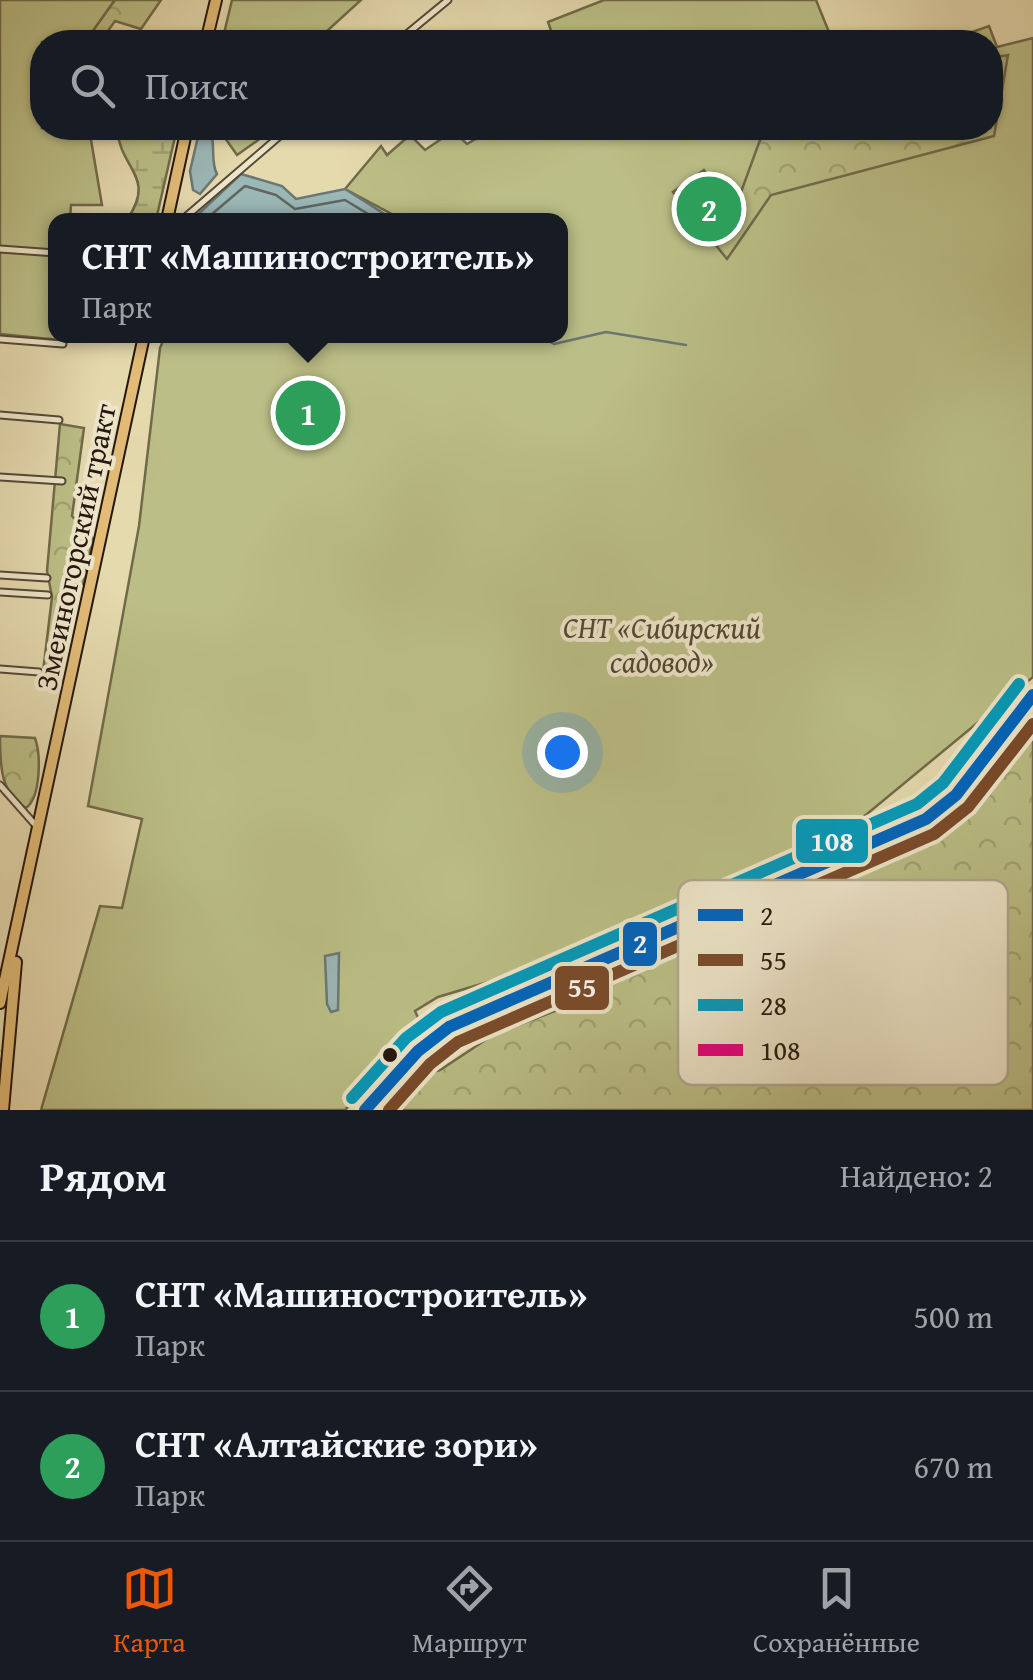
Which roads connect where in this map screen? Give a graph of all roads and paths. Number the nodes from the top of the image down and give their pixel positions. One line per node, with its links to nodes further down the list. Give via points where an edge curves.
1 (216, 0): 3 (highway)
2 (448, 0): 4 (street)
3 (209, 30)
4 (411, 30)
5 (185, 140): 7 (highway)
6 (276, 140): 8 (street)
7 (169, 213)
8 (190, 213)
9 (0, 249): 10 (street)
10 (48, 252)
11 (0, 339): 12 (street)
12 (48, 343)
13 (50, 343): 15 (street)
14 (143, 343): 28 (highway, Змеиногорский тракт)
15 (63, 344)
16 (0, 415): 17 (street)
17 (59, 420)
18 (0, 476): 19 (street)
19 (62, 481)
20 (0, 574): 21 (street)
21 (47, 578)
22 (0, 592): 23 (street)
23 (48, 596)
24 (0, 669): 25 (street)
25 (39, 672)
26 (1033, 695): 29 (main road, via 956,795 926,819)
27 (0, 785): 28 (street)
28 (40, 830): 31 (highway, Змеиногорский тракт)
29 (786, 880)
30 (678, 927): 38 (main road, via 448,1027)
31 (18, 930): 32 (highway); 33 (highway, Змеиногорский тракт)
32 (16, 968): 36 (highway); 37 (highway)
33 (4, 990): 34 (highway, Змеиногорский тракт); 35 (highway)
34 (0, 1004)
35 (0, 1016)
36 (2, 1050)
37 (2, 1110)
38 (365, 1110)

